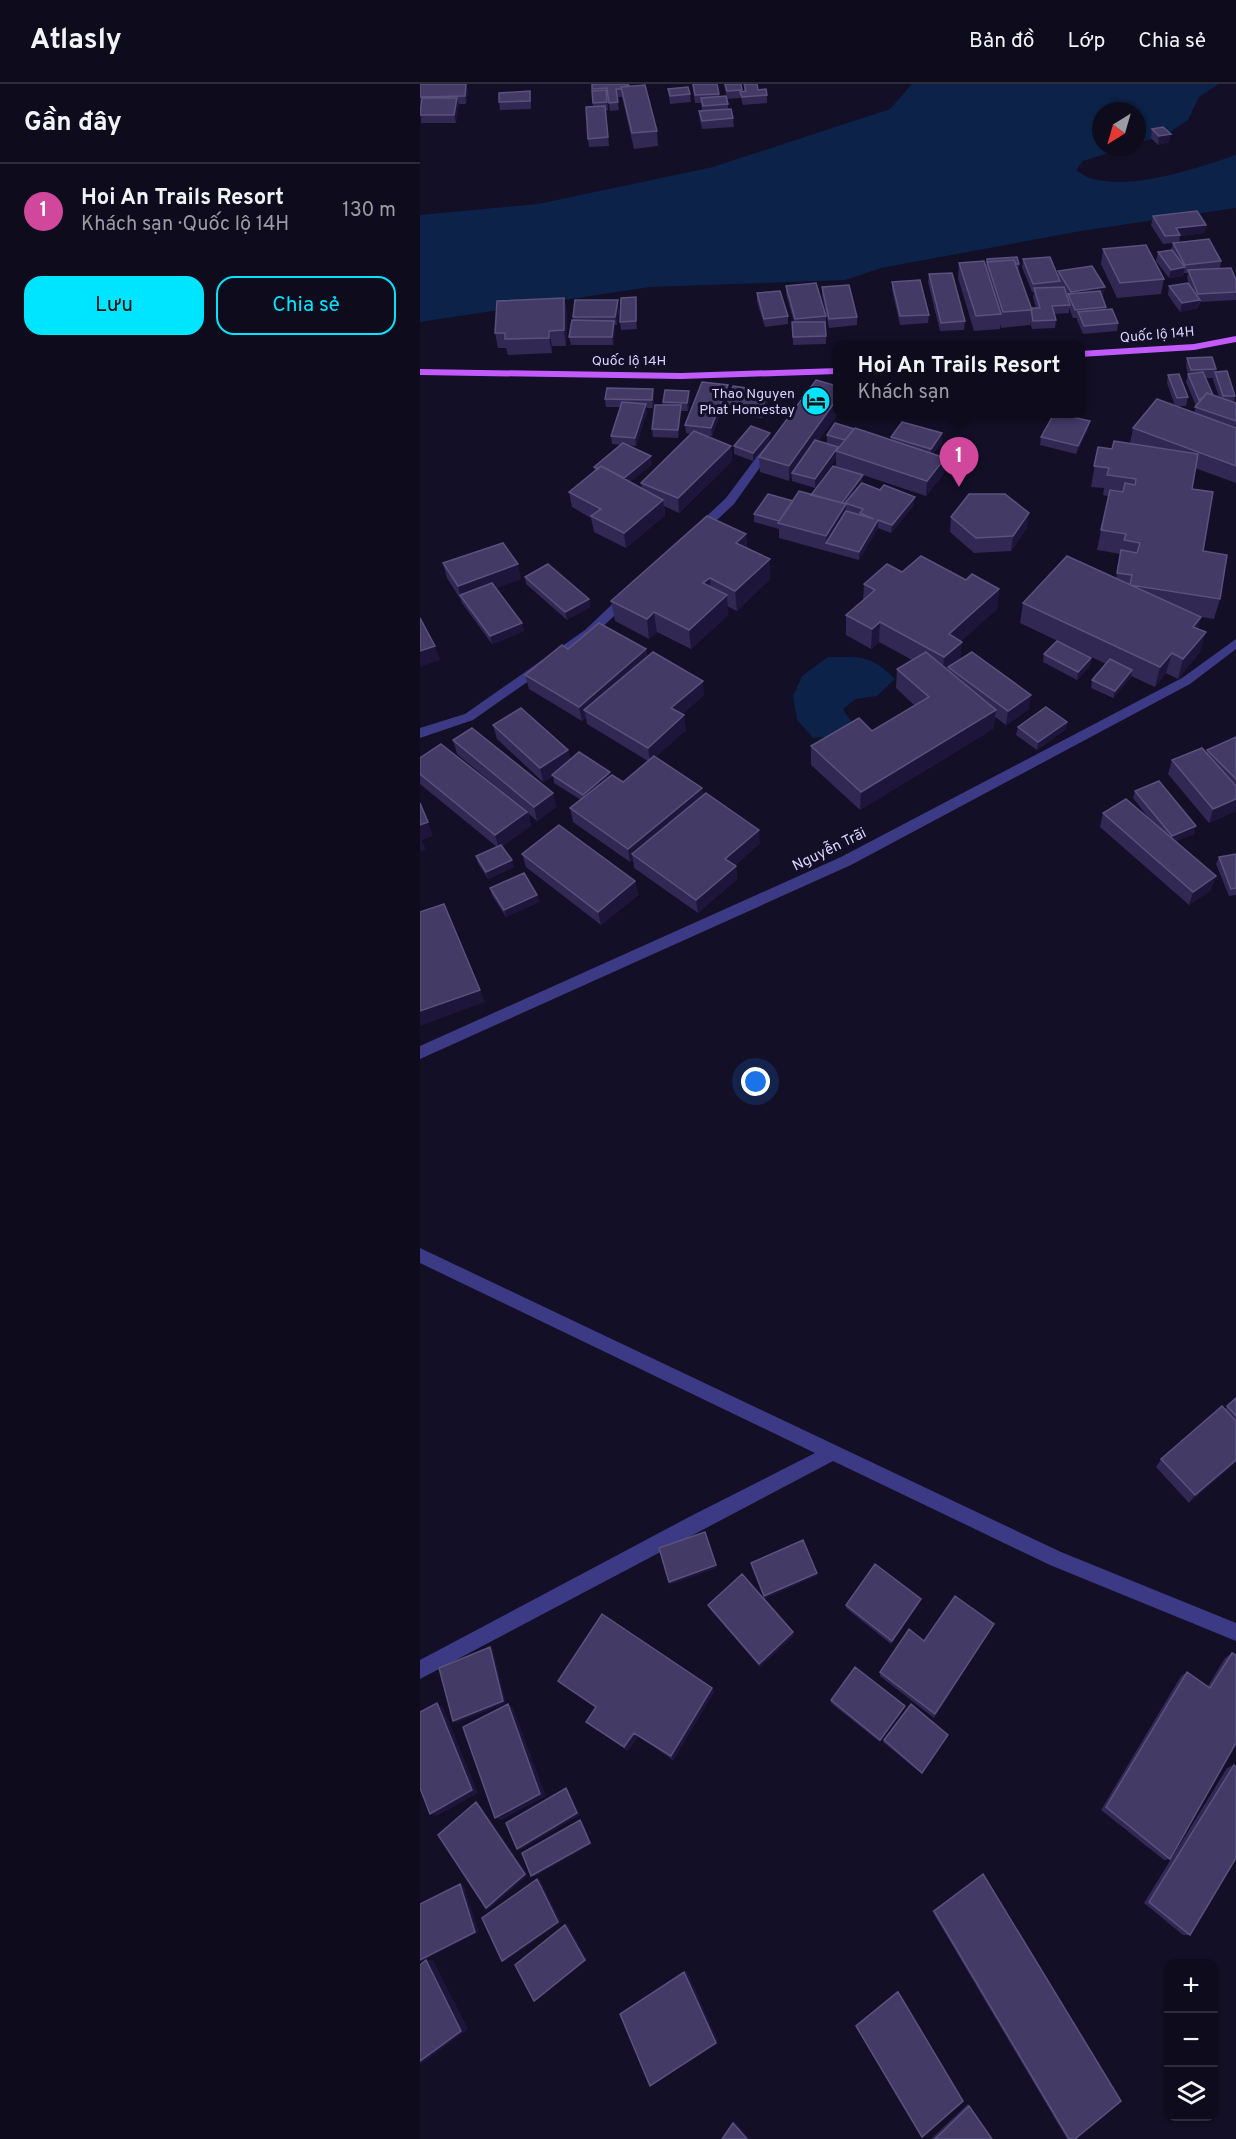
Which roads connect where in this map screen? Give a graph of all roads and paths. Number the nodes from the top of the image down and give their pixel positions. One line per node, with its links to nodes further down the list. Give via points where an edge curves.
1 (1236, 339): 2 (main road, Quốc lộ 14H, via 1194,347)
2 (1085, 354)
3 (420, 372): 4 (main road, Quốc lộ 14H, via 821,376)
4 (833, 372)
5 (777, 436): 6 (street, via 730,501)
6 (689, 540)
7 (639, 586): 9 (street, via 589,633 469,717)
8 (1236, 643): 10 (street, Nguyễn Trãi, via 1186,681 846,861)
9 (420, 733)
10 (420, 1053)
11 (420, 1255): 12 (street)
12 (834, 1452): 13 (street, via 1056,1559); 14 (street)
13 (1236, 1632)
14 (420, 1670)

